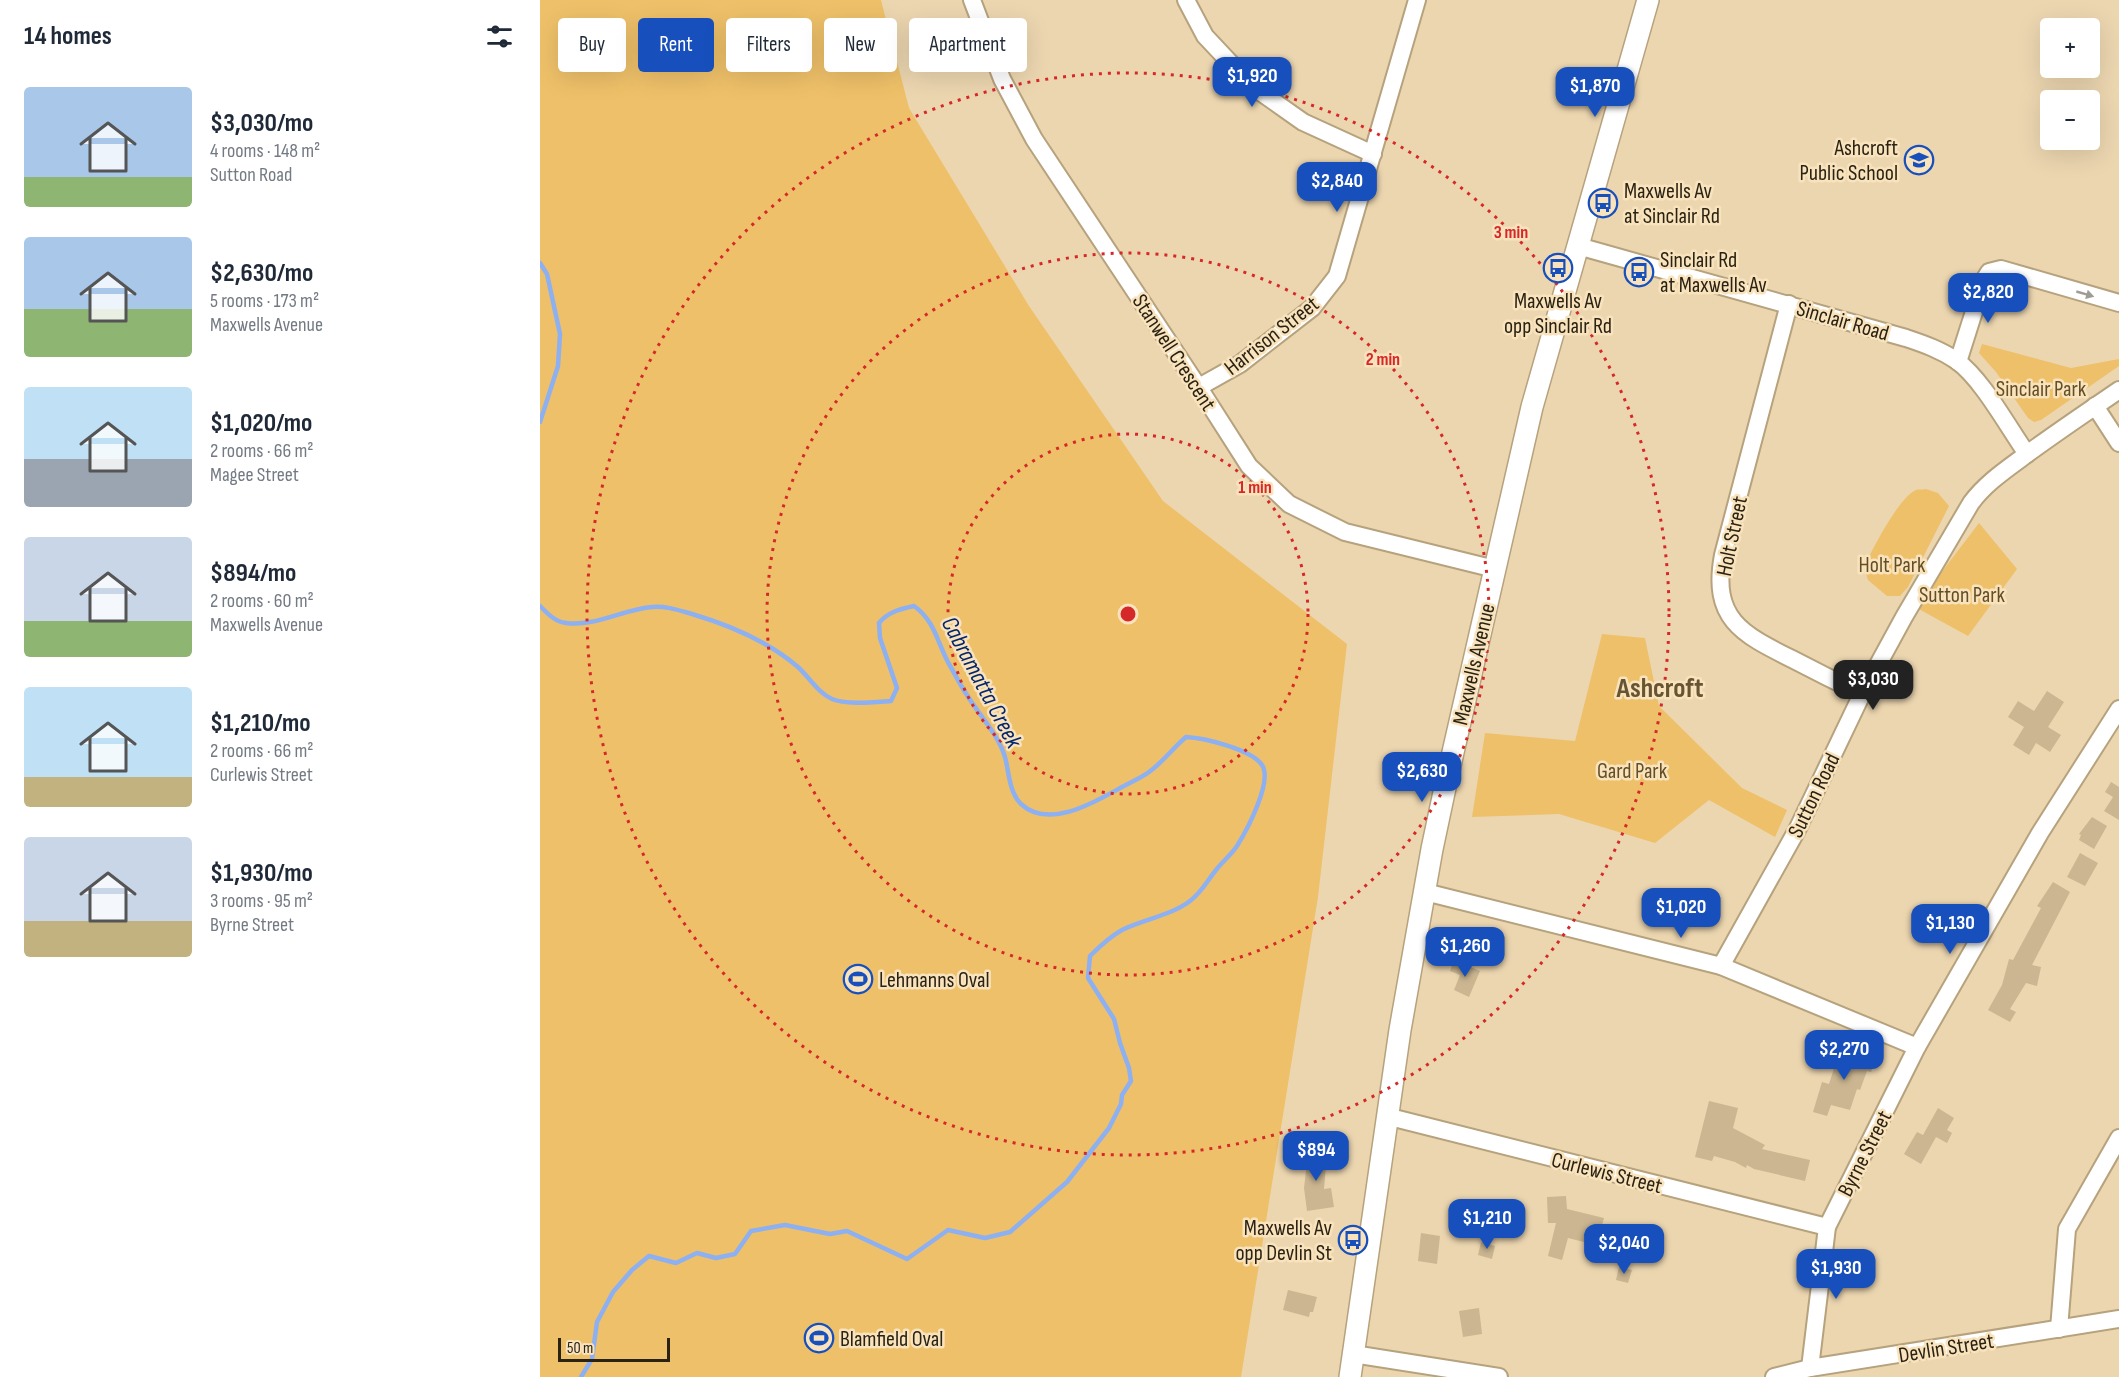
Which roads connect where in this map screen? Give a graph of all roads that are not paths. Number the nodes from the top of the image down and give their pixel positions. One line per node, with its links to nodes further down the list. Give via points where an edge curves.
1 (972, 0): 10 (street, Stanwell Crescent, via 1002,79 1034,139)
2 (1186, 0): 5 (street, via 1205,36 1252,87 1303,122)
3 (1417, 0): 5 (street, Harrison Street)
4 (1648, 0): 6 (street, Maxwells Avenue)
5 (1373, 154): 10 (street, Harrison Street, via 1337,276 1312,308 1240,364)
6 (1578, 246): 8 (street, Sinclair Road); 15 (street, Maxwells Avenue, via 1532,407)
7 (2119, 303): 9 (street, one-way to 7, via 1989,272 2000,269)
8 (1789, 304): 9 (street, Sinclair Road, via 1906,338); 16 (street, Holt Street, via 1720,570 1723,600 1731,616 1752,638)
9 (1958, 362): 14 (street, Sinclair Road, via 1984,391)
10 (1199, 387): 15 (street, Stanwell Crescent, via 1249,466 1289,504 1345,532)
11 (2119, 390): 12 (street, Sutton Road)
12 (2096, 406): 13 (street); 14 (street, Sutton Road)
13 (2119, 443)
14 (2027, 454): 16 (street, Sutton Road, via 1971,503)
15 (1495, 569): 18 (street, Maxwells Avenue)
16 (1862, 694): 19 (street, Sutton Road, via 1797,830)
17 (2119, 709): 20 (street, Byrne Street, via 2040,833)
18 (1425, 892): 19 (street); 21 (street, Maxwells Avenue)
19 (1721, 966): 20 (street)
20 (1917, 1047): 23 (street, Byrne Street)
21 (1386, 1116): 23 (street, Curlewis Street); 26 (street, Maxwells Avenue)
22 (2119, 1138): 25 (street, via 2067,1229)
23 (1827, 1227): 27 (street, Byrne Street)
24 (2119, 1319): 25 (street, Devlin Street)
25 (2059, 1329): 27 (street, Devlin Street)
26 (1353, 1354): 28 (street, Maxwells Avenue); 29 (street)
27 (1810, 1368): 30 (street, Devlin Street)
28 (1350, 1377)
29 (1499, 1377)
30 (1774, 1377)

